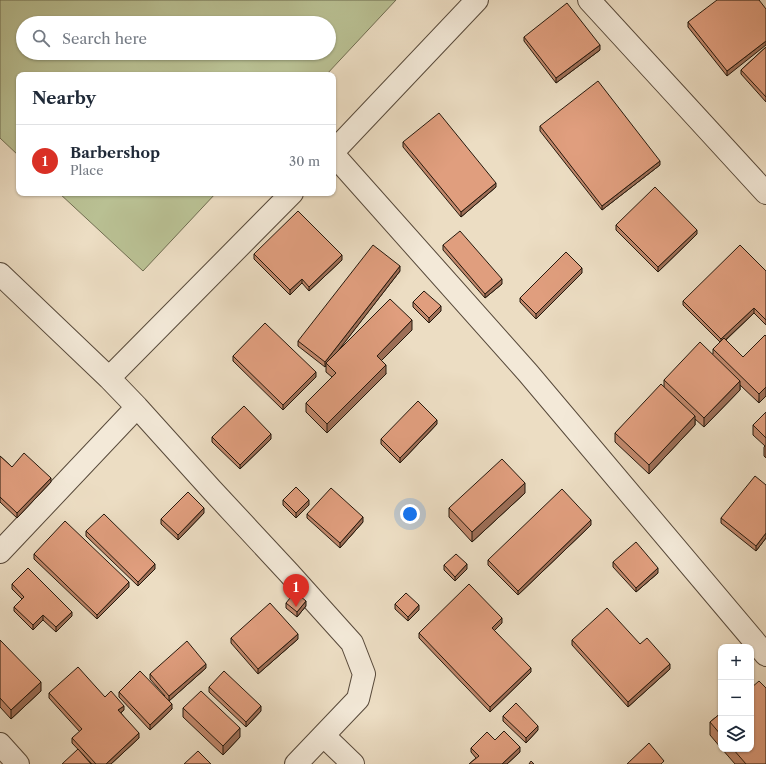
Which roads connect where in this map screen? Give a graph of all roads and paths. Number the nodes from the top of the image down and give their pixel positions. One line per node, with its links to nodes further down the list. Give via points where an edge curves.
1 (477, 0): 3 (street)
2 (589, 0): 5 (street)
3 (336, 150)
4 (336, 156): 11 (street, via 528,373)
5 (766, 193)
6 (289, 196): 8 (street)
7 (0, 274): 8 (street)
8 (109, 378): 9 (street)
9 (137, 407): 10 (street); 12 (street, via 352,643 364,674 358,699)
10 (0, 552)
11 (766, 655)
12 (324, 736): 15 (street); 16 (street)
13 (0, 744): 14 (street)
14 (18, 764)
15 (296, 764)
16 (353, 764)

